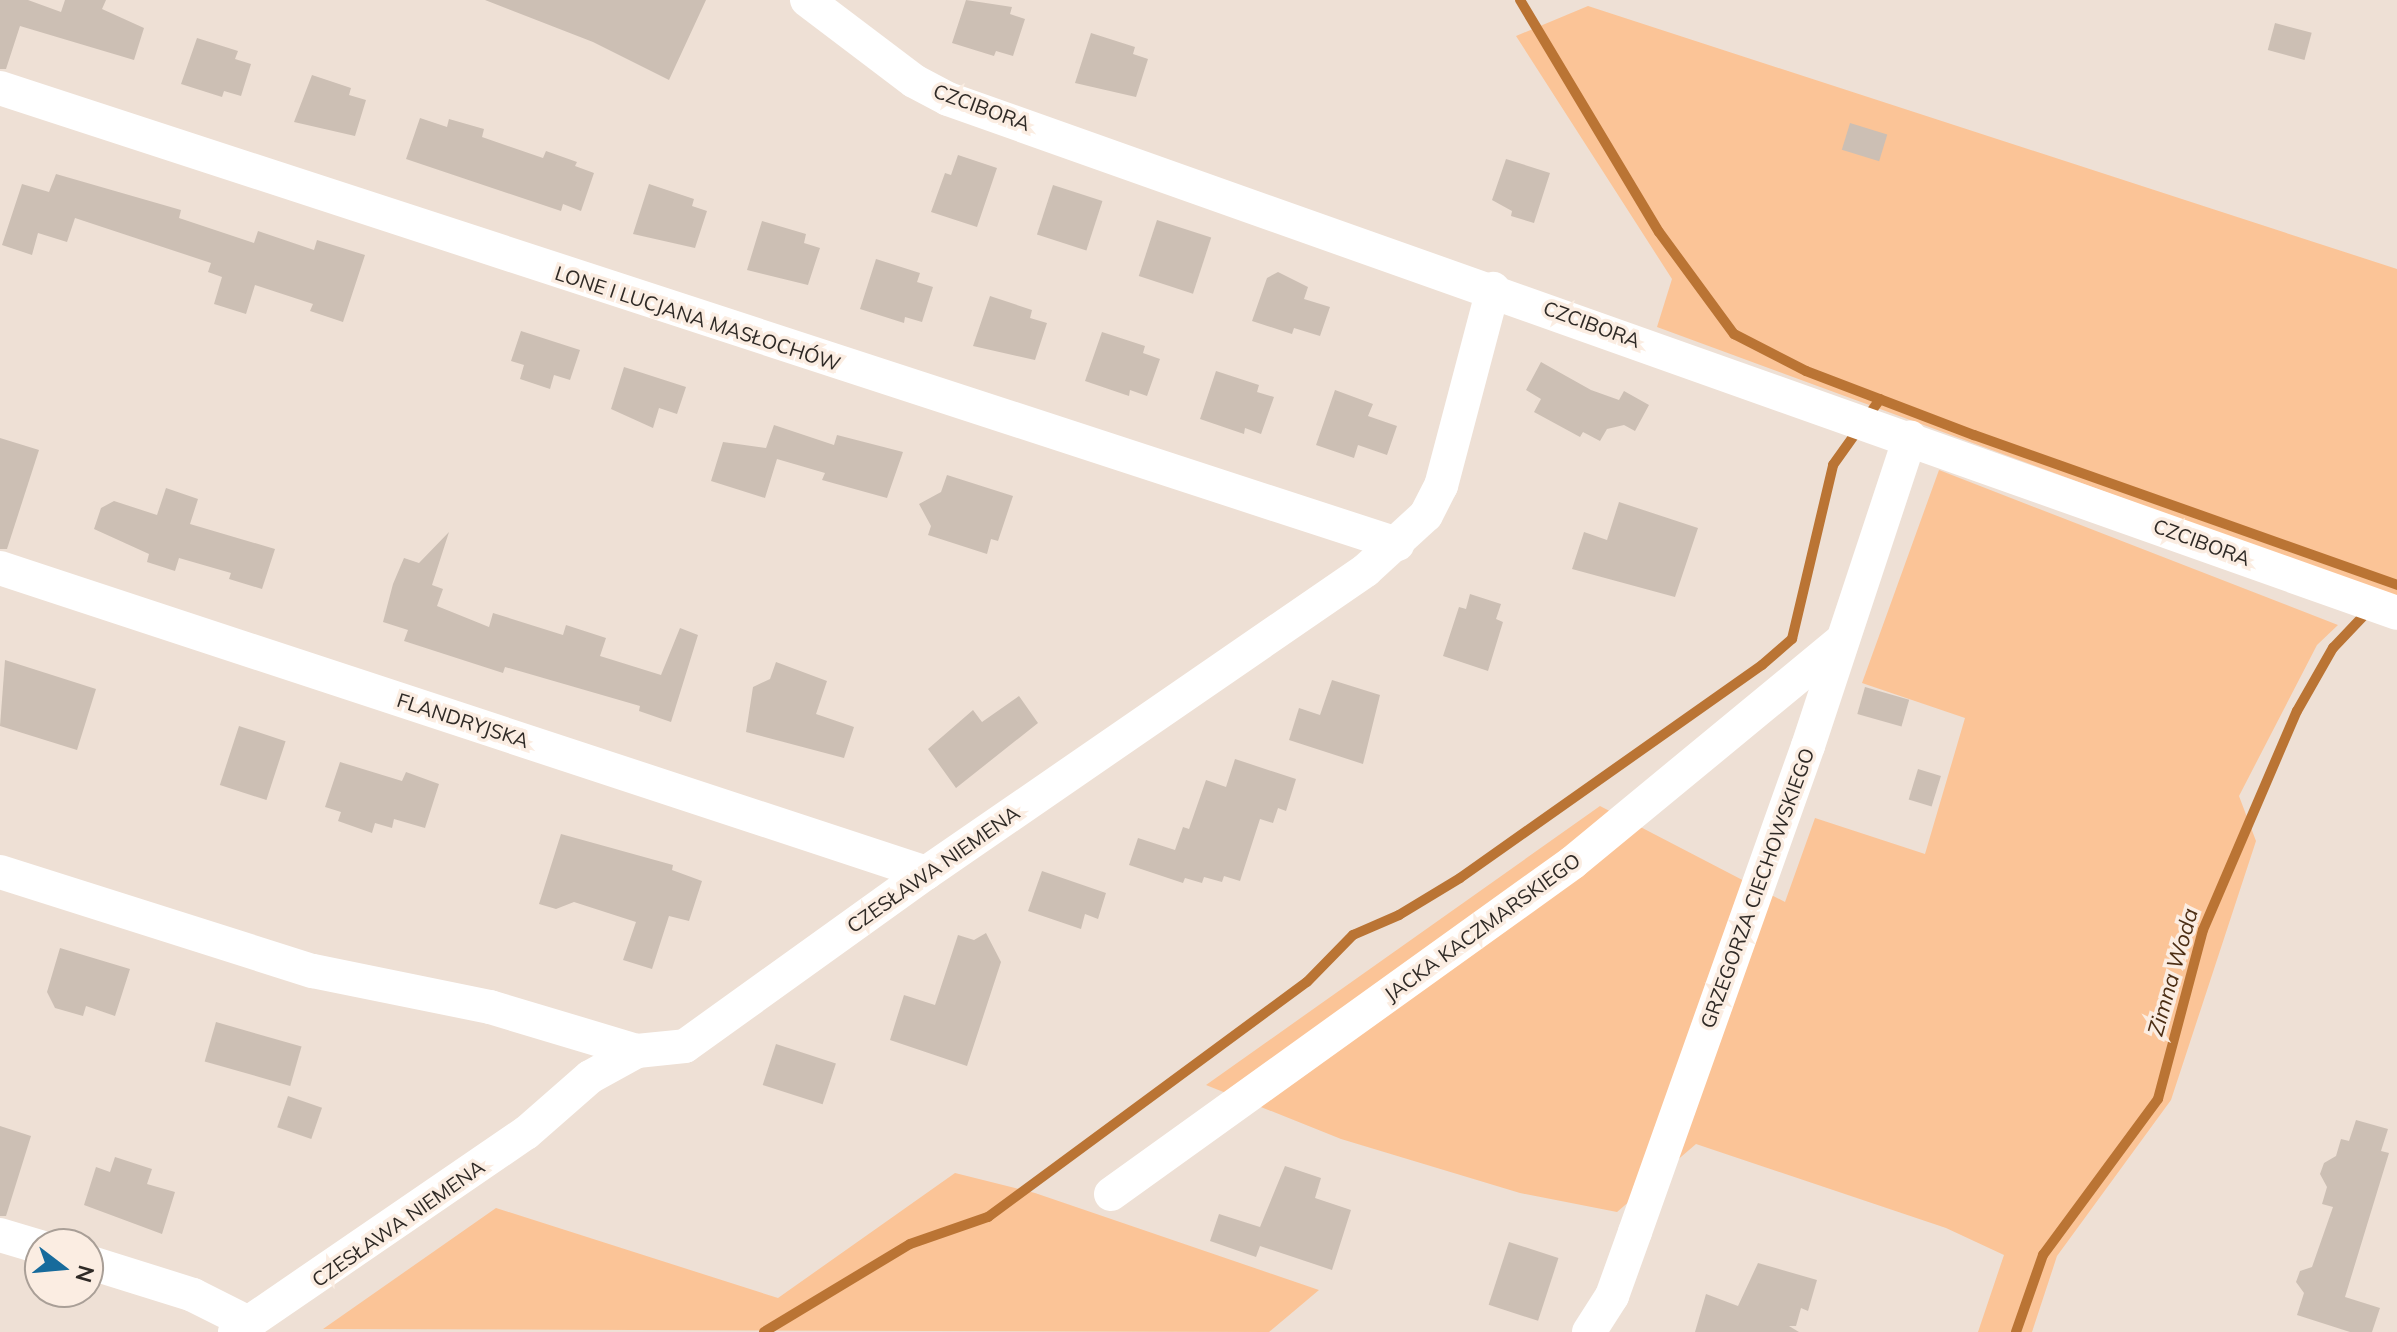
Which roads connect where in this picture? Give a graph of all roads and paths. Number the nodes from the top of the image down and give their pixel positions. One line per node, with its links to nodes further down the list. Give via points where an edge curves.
1 (807, 0): 3 (street, CZCIBORA, via 914,81 948,99)
2 (0, 88): 5 (street, LONE I LUCJANA MASŁOCHÓW)
3 (1493, 289): 4 (street, CZCIBORA); 5 (street, CZESŁAWA NIEMENA, via 1441,486 1426,515)
4 (1910, 437): 7 (street, CZCIBORA); 8 (street, GRZEGORZA CIECHOWSKIEGO)
5 (1397, 544): 10 (street, CZESŁAWA NIEMENA)
6 (0, 568): 10 (street, FLANDRYJSKA)
7 (2397, 613)
8 (1840, 643): 12 (street, JACKA KACZMARSKIEGO, via 1572,863); 17 (street, GRZEGORZA CIECHOWSKIEGO, via 1612,1296)
9 (0, 872): 11 (street, via 313,971 490,1007)
10 (926, 873): 11 (street, CZESŁAWA NIEMENA, via 685,1046)
11 (637, 1051): 16 (street, CZESŁAWA NIEMENA, via 590,1077 526,1133 328,1273)
12 (1111, 1194)
13 (0, 1235): 14 (street)
14 (24, 1242)
15 (104, 1267): 16 (street, via 203,1298)
16 (241, 1327)
17 (1589, 1332)

